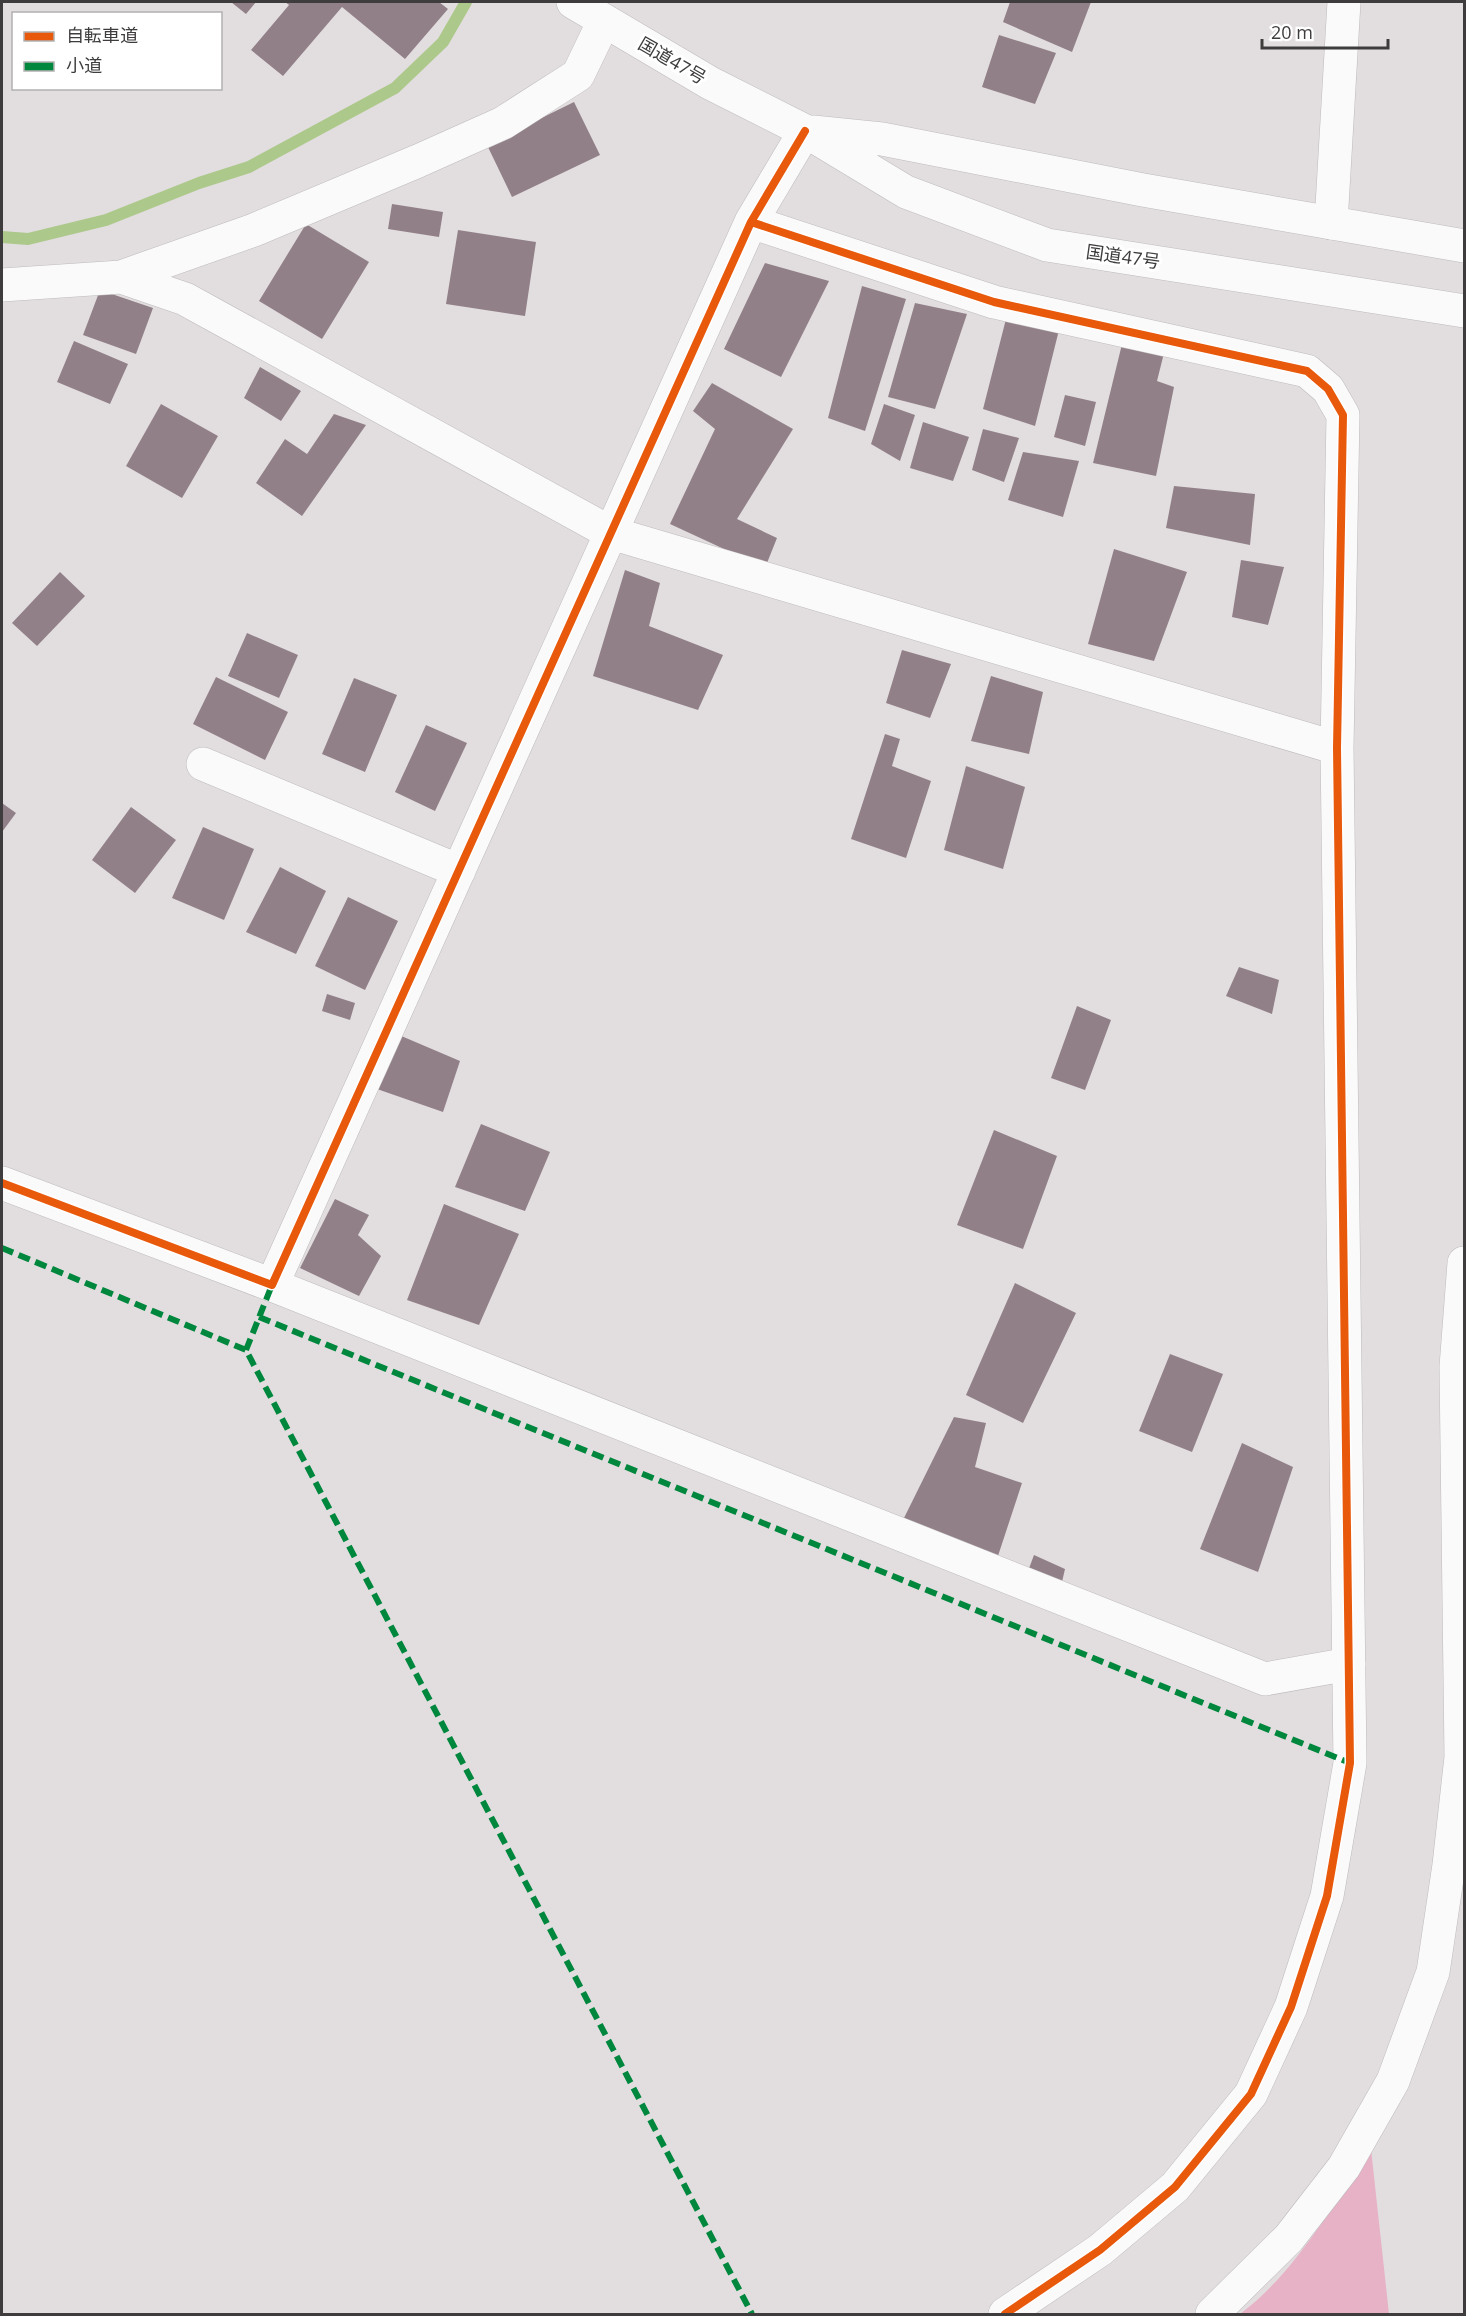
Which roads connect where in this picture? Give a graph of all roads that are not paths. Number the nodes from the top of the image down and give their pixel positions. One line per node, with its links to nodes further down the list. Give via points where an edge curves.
1 (573, 2): 3 (main road, 国道47号)
2 (1344, 2): 6 (main road)
3 (604, 21): 4 (main road, 国道47号, via 710,83); 8 (main road, via 578,75 503,123 254,230)
4 (806, 131): 5 (main road); 6 (main road, 国道47号, via 882,139); 10 (main road, 国道47号, via 906,192 1047,245)
5 (752, 222): 13 (main road); 14 (main road, via 994,302 1307,371 1328,389 1343,415)
6 (1331, 223): 7 (main road, 国道47号)
7 (1464, 246)
8 (121, 277): 9 (main road); 13 (main road, via 185,299)
9 (2, 285)
10 (1387, 300): 11 (main road, 国道47号); 12 (main road)
11 (1464, 311)
12 (1464, 330)
13 (611, 533): 14 (main road); 16 (main road)
14 (1337, 748): 20 (main road)
15 (203, 764): 16 (main road)
16 (459, 871): 19 (main road)
17 (2, 1183): 19 (main road)
18 (1464, 1263): 22 (main road, via 1456,1366 1461,1757 1433,1972 1393,2081 1344,2167 1289,2238)
19 (272, 1285): 20 (main road, via 1265,1679)
20 (1349, 1664): 21 (main road, via 1350,1763 1328,1896 1291,2007 1251,2094 1175,2187 1100,2250)
21 (1005, 2314)
22 (1212, 2314)

